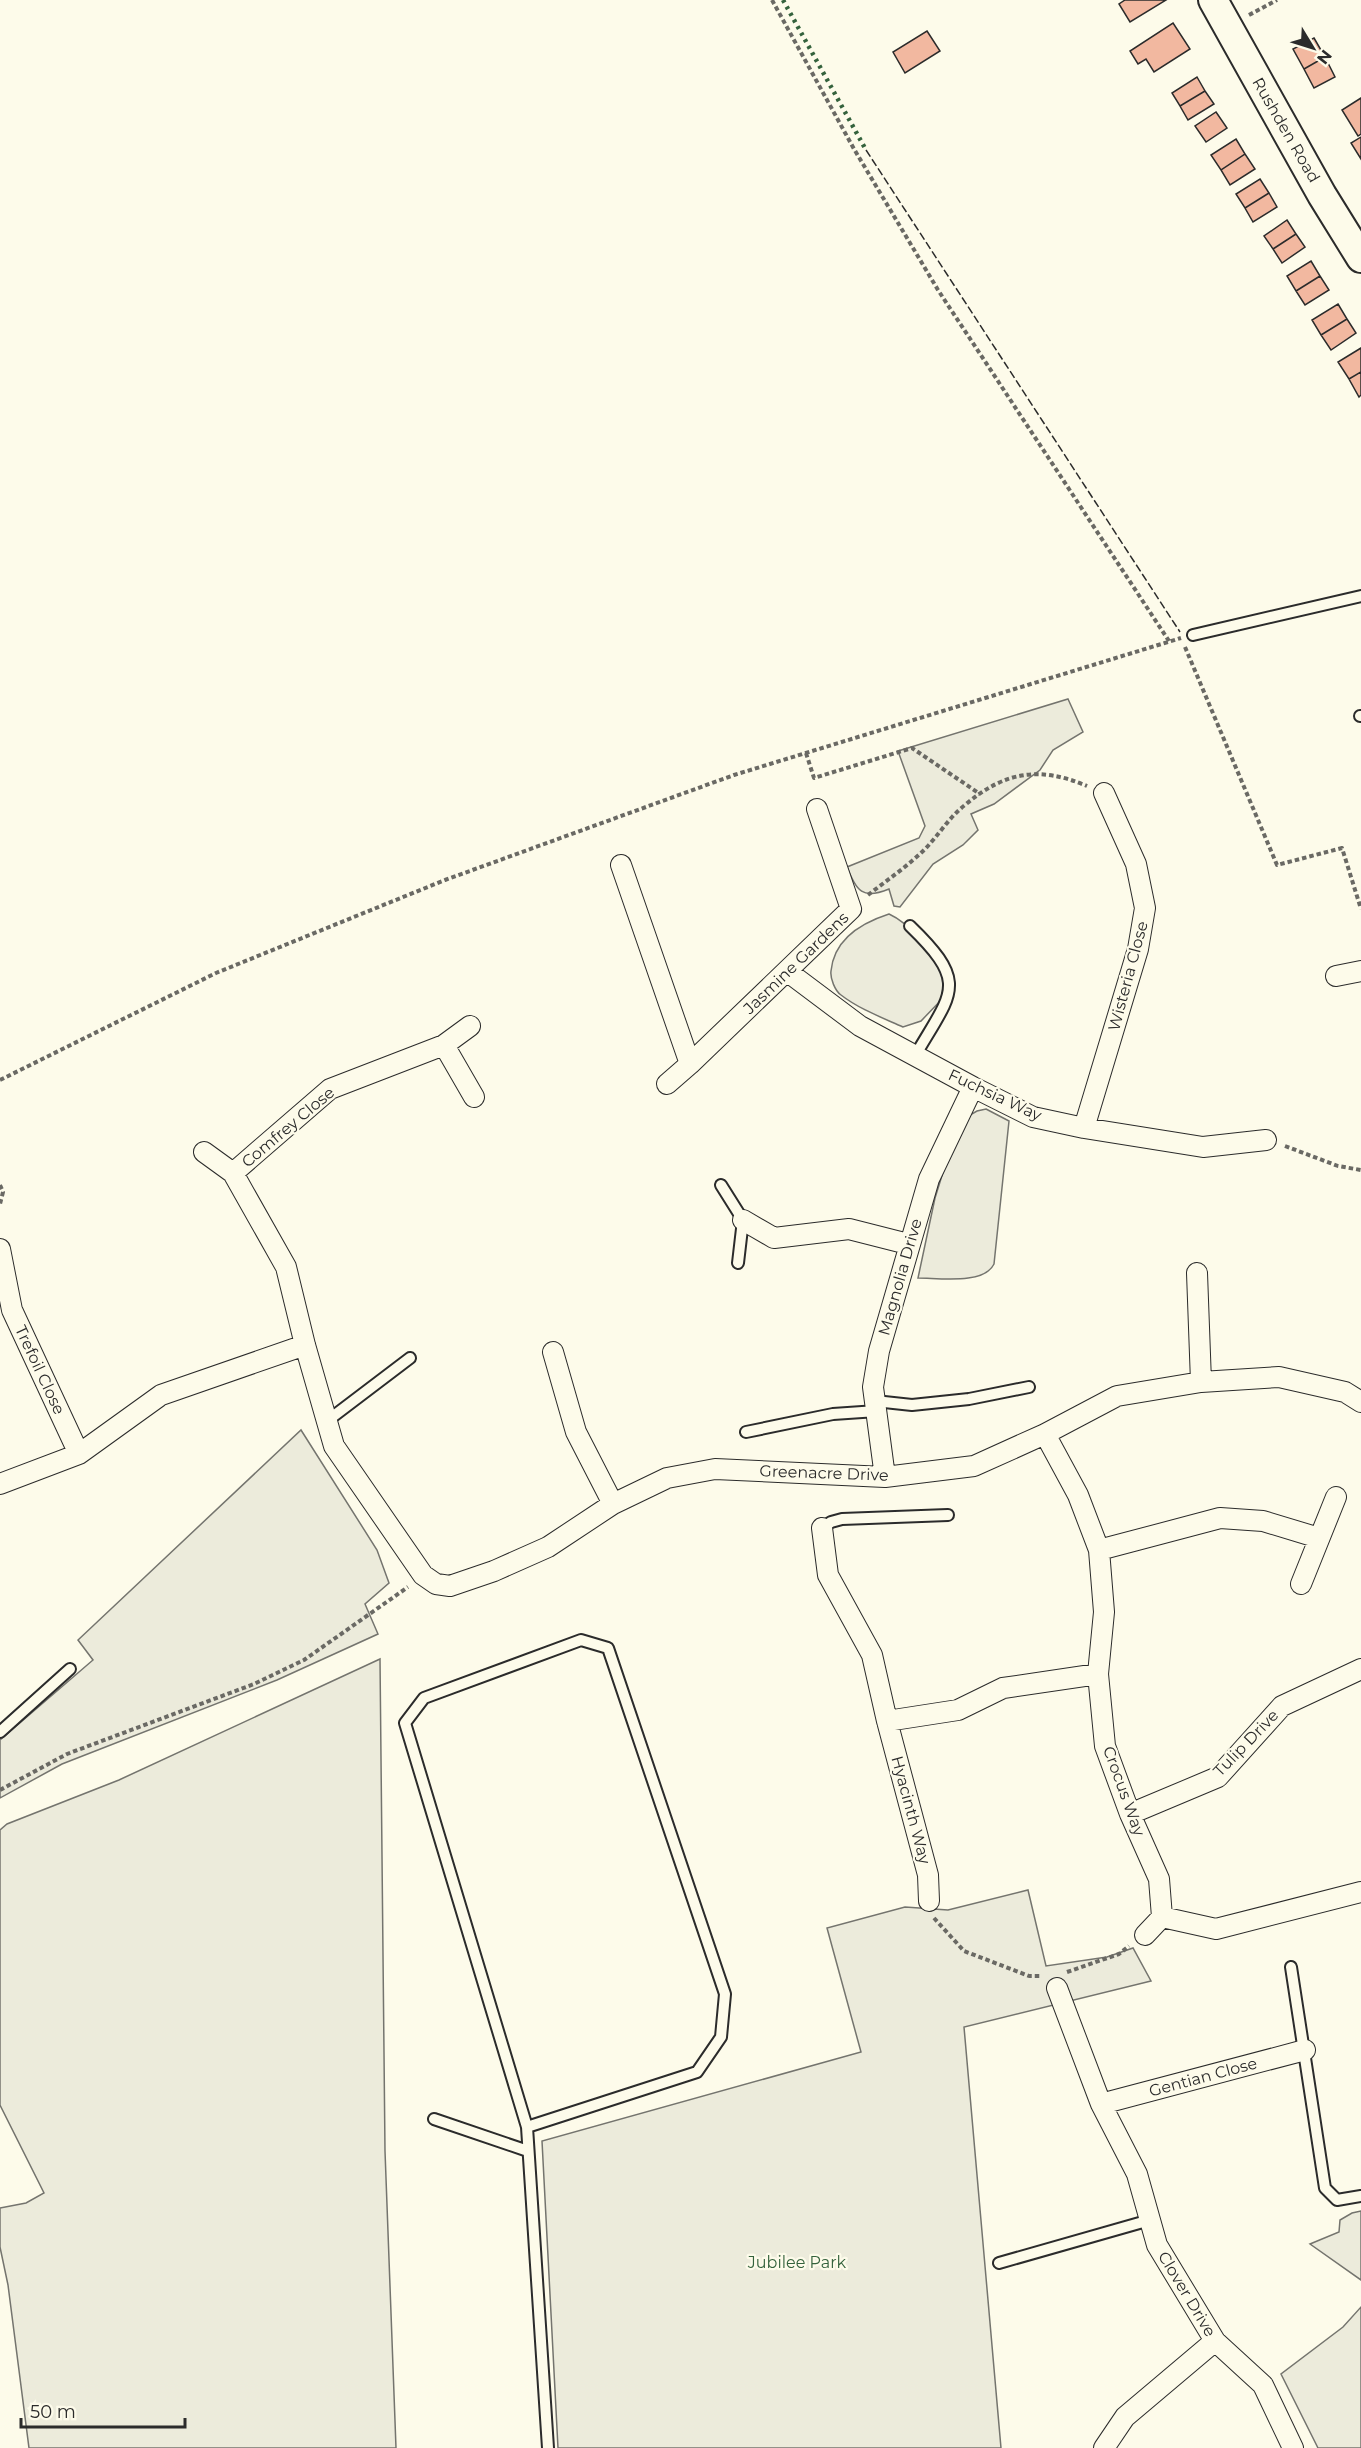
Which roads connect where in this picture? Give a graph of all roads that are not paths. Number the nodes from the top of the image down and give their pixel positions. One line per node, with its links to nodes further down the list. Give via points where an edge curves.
1 (1213, 0): 2 (street, Rushden Road)
2 (1361, 258)
3 (1361, 596): 4 (lane)
4 (1193, 635)
5 (1104, 793): 19 (street, Wisteria Close, via 1136,864 1145,908 1138,949)
6 (817, 809): 10 (street, Jasmine Gardens, via 851,909)
7 (621, 865): 15 (street)
8 (910, 926): 14 (lane, via 931,946 950,980 949,994)
9 (1361, 971): 11 (street)
10 (788, 972): 14 (street, Fuchsia Way, via 860,1026); 15 (street, Jasmine Gardens)
11 (1336, 976)
12 (471, 1026): 13 (street, Comfrey Close)
13 (444, 1045): 18 (street); 22 (street, Comfrey Close, via 330,1089)
14 (915, 1056): 17 (street, Fuchsia Way)
15 (690, 1064): 16 (street, Jasmine Gardens)
16 (668, 1084)
17 (973, 1087): 19 (street, Fuchsia Way, via 1033,1117); 25 (street, Magnolia Drive, via 928,1179)
18 (474, 1097)
19 (1084, 1128): 20 (street, Fuchsia Way, via 1203,1147)
20 (1266, 1140)
21 (204, 1152): 22 (street, Comfrey Close)
22 (233, 1173): 29 (street, via 286,1267)
23 (722, 1185): 24 (lane)
24 (743, 1220): 25 (street, via 774,1238 849,1229); 27 (lane)
25 (908, 1244): 35 (street, Magnolia Drive, via 879,1351 873,1388)
26 (0, 1249): 39 (street, Trefoil Close, via 12,1310)
27 (738, 1263)
28 (1197, 1273): 32 (street)
29 (304, 1345): 36 (street); 39 (street, via 161,1395)
30 (553, 1352): 43 (street, via 576,1432)
31 (410, 1358): 36 (lane)
32 (1201, 1382): 34 (street, Greenacre Drive, via 1279,1377 1345,1392); 38 (street, Greenacre Drive, via 1117,1396)
33 (1029, 1387): 35 (lane, via 969,1399)
34 (1361, 1402)
35 (876, 1406): 37 (lane); 40 (street, Magnolia Drive)
36 (327, 1421): 43 (street, Greenacre Drive, via 334,1446 430,1579 450,1586 548,1546)
37 (746, 1432)
38 (1045, 1434): 40 (street, Greenacre Drive, via 974,1466); 47 (street, Crocus Way, via 1078,1495)
39 (79, 1454): 41 (street)
40 (885, 1477): 43 (street, Greenacre Drive, via 715,1469 667,1478)
41 (0, 1484)
42 (1336, 1497): 46 (street)
43 (613, 1504)
44 (948, 1515): 45 (lane, via 842,1519)
45 (822, 1528): 52 (street, Hyacinth Way, via 828,1575 872,1654)
46 (1319, 1538): 47 (street, via 1263,1521 1220,1518); 48 (street)
47 (1098, 1550): 51 (street, Crocus Way, via 1104,1612)
48 (1301, 1584)
49 (70, 1669): 53 (lane)
50 (1361, 1669): 54 (street, Tulip Drive, via 1282,1706 1218,1777)
51 (1098, 1674): 52 (street, via 1003,1688 958,1710); 54 (street, Crocus Way, via 1105,1746)
52 (887, 1721): 56 (street, Hyacinth Way, via 928,1875)
53 (0, 1732)
54 (1130, 1814): 57 (street, Crocus Way, via 1159,1879)
55 (1361, 1892): 57 (street, via 1216,1929)
56 (928, 1901)
57 (1162, 1917): 58 (street)
58 (1145, 1935)
59 (1291, 1966): 61 (lane)
60 (1056, 1979): 62 (street, Clover Drive)
61 (1305, 2050): 62 (street, Gentian Close); 66 (lane, via 1325,2188 1337,2200)
62 (1101, 2104): 67 (street, Clover Drive, via 1137,2174)
63 (434, 2119): 65 (lane)
64 (527, 2127): 64 (lane, via 405,1723 424,1698 581,1640 608,1648 725,1994 721,2037 697,2072); 65 (lane)
65 (528, 2151): 70 (lane)
66 (1361, 2196)
67 (1150, 2220): 68 (lane); 69 (street, Clover Drive, via 1157,2245)
68 (999, 2263)
69 (1215, 2341): 71 (street, via 1125,2417); 72 (street, Clover Drive, via 1263,2385)
70 (548, 2448)
71 (1104, 2448)
72 (1293, 2448)

